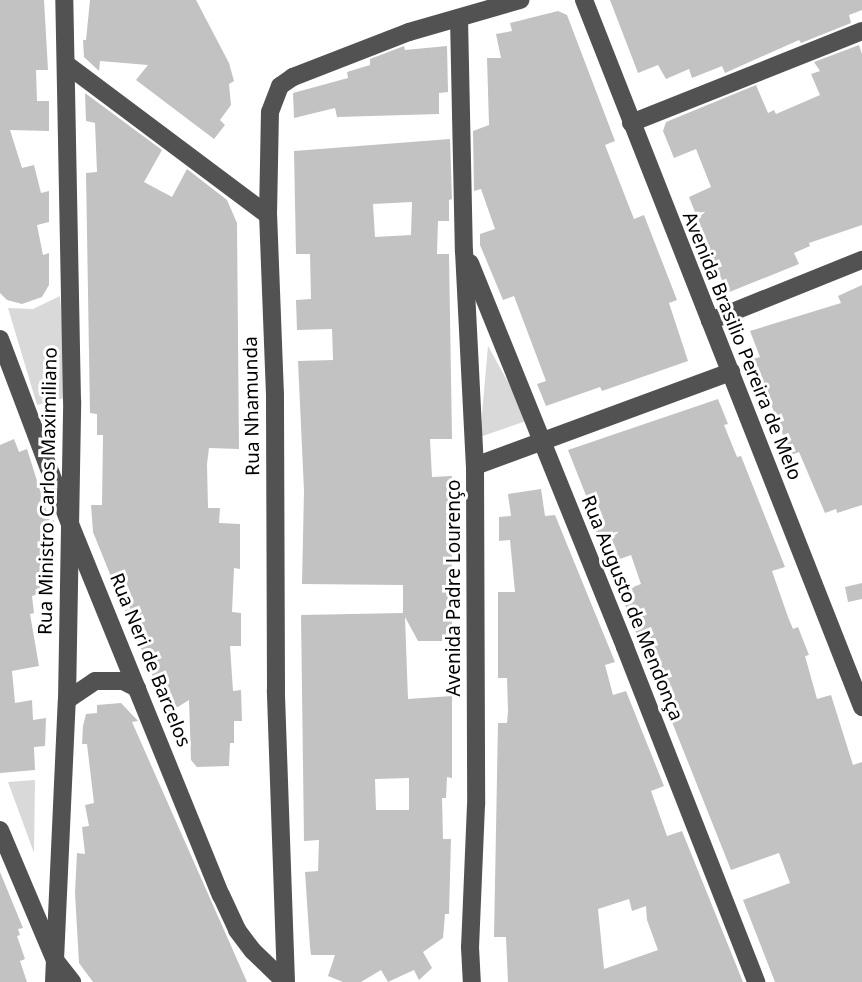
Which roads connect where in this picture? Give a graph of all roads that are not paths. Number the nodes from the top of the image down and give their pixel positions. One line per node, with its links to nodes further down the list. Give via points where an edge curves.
1 (64, 0): 6 (street, Rua Ministro Carlos Maximiliano)
2 (520, 0): 4 (street, Rua Nhamunda)
3 (584, 0): 7 (street, Avenida Brasilio Pereira de Melo)
4 (459, 18): 8 (street, Rua Nhamunda, via 329,62 280,86 270,112); 9 (street)
5 (862, 31): 7 (street)
6 (66, 64): 8 (street); 16 (street, Rua Ministro Carlos Maximiliano)
7 (631, 123): 11 (street, Avenida Brasilio Pereira de Melo)
8 (268, 215): 24 (street, Rua Nhamunda)
9 (464, 251): 14 (street, Rua Augusto de Mendonça); 15 (street)
10 (862, 260): 11 (street)
11 (710, 321): 13 (street, Avenida Brasilio Pereira de Melo)
12 (0, 339): 16 (street, Rua Neri de Barcelos)
13 (731, 372): 14 (street, Avenida Padre Lourenço); 19 (street, Avenida Brasilio Pereira de Melo)
14 (542, 441): 15 (street, Avenida Padre Lourenço); 26 (street, Rua Augusto de Mendonça)
15 (475, 466): 25 (street, Avenida Padre Lourenço)
16 (70, 524): 17 (street, Rua Neri de Barcelos); 18 (street, Rua Ministro Carlos Maximiliano)
17 (137, 688): 18 (street, via 122,681 95,681); 24 (street, Rua Neri de Barcelos, via 237,930)
18 (67, 700): 21 (street, Rua Ministro Carlos Maximiliano)
19 (862, 707)
20 (0, 830): 21 (street)
21 (55, 960): 22 (street, Rua Ministro Carlos Maximiliano); 23 (street)
22 (54, 982)
23 (72, 982)
24 (286, 982)
25 (472, 982)
26 (756, 982)

